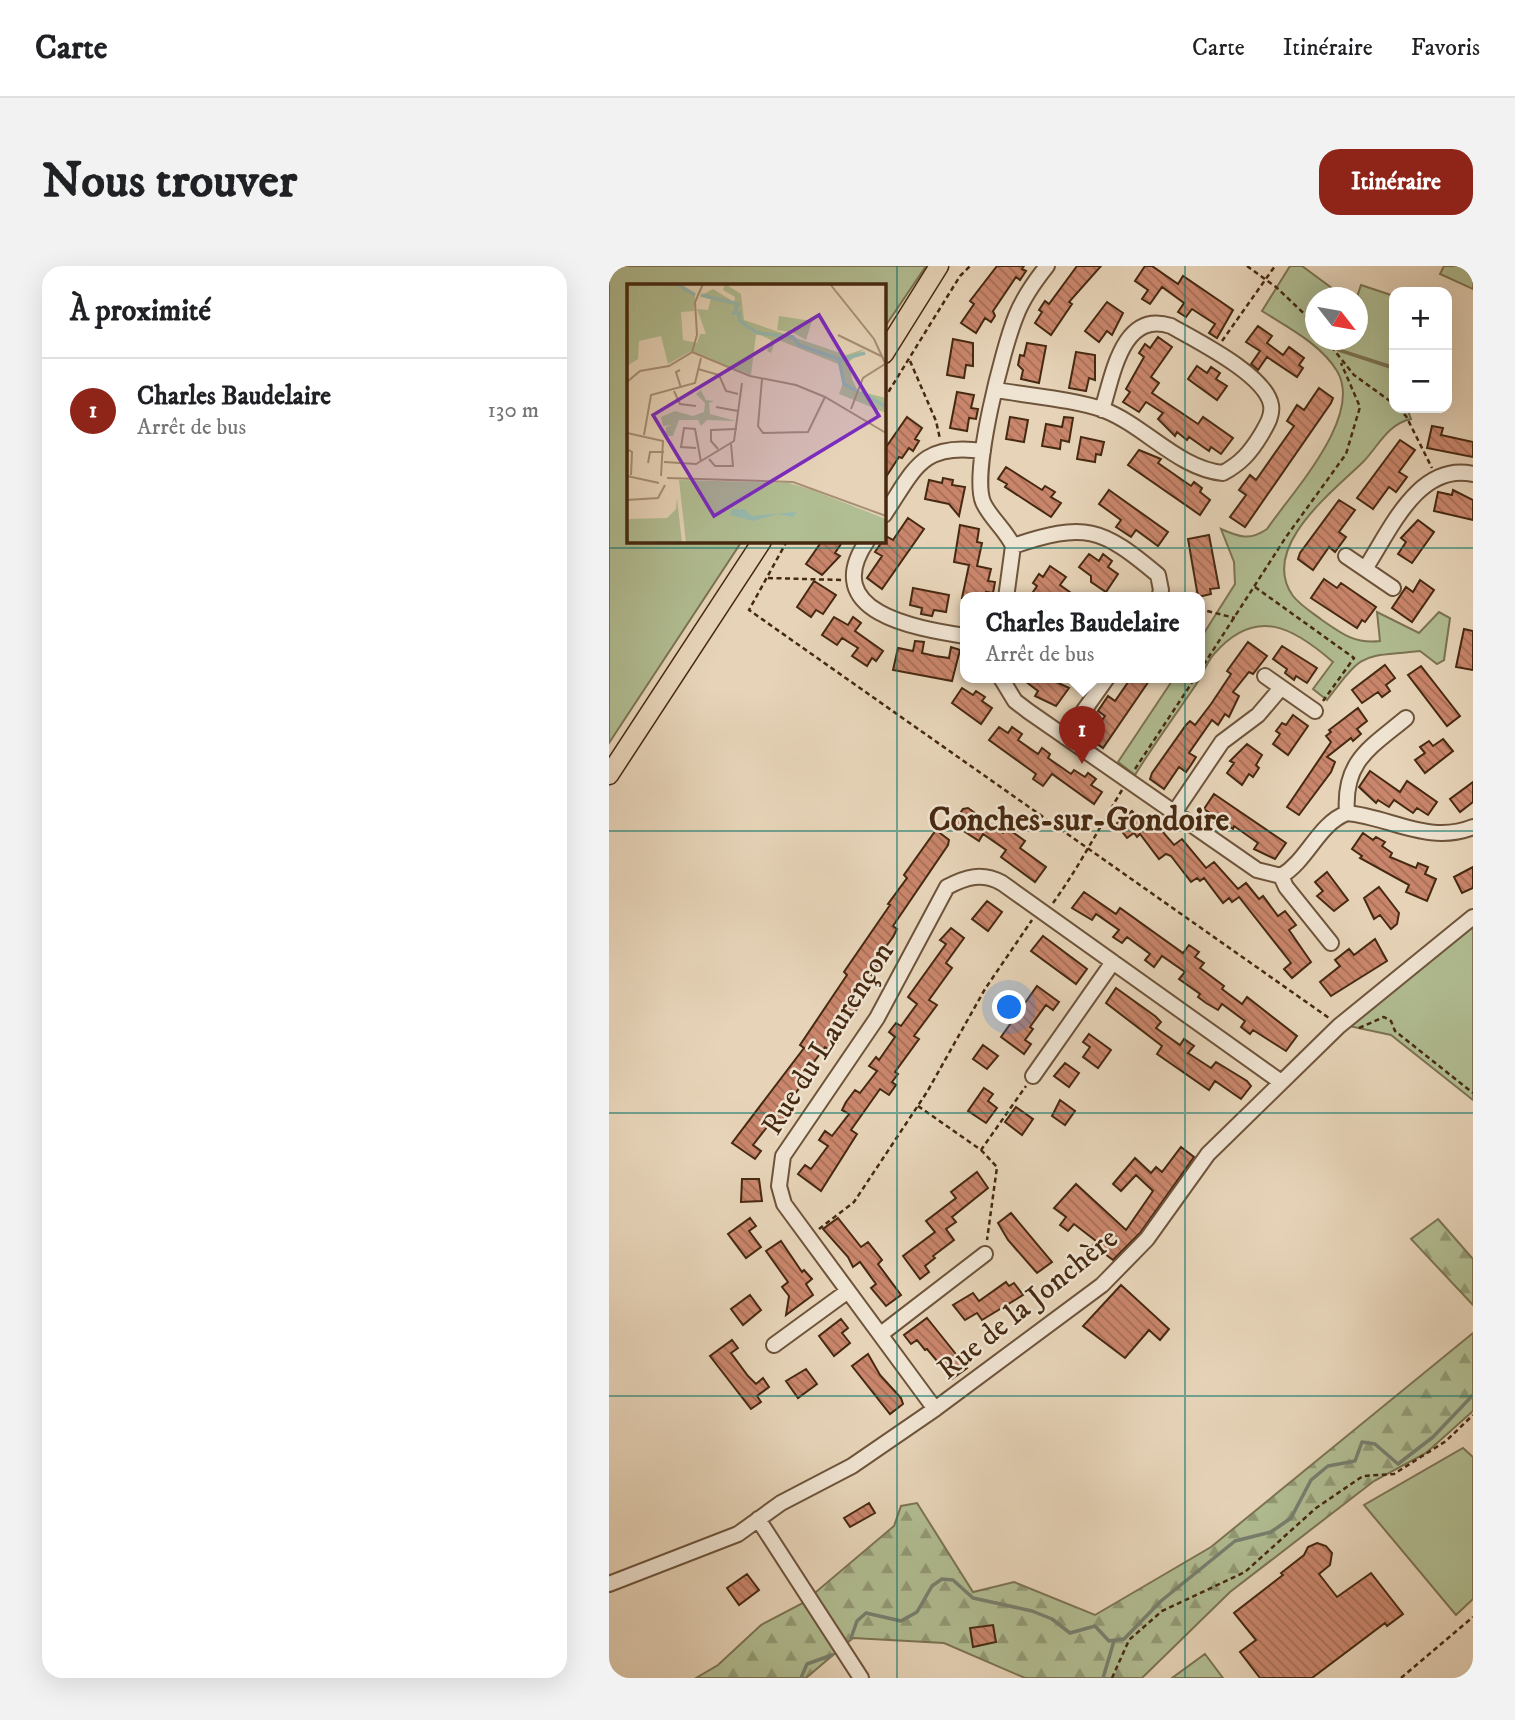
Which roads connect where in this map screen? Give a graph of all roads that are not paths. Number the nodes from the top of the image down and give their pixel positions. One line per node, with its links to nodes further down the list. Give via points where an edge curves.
1 (939, 266): 3 (main road)
2 (1047, 266): 4 (street, via 1017,313 1003,351)
3 (885, 352)
4 (997, 390): 5 (street); 6 (street)
5 (1102, 410): 5 (street, via 1207,472 1223,473 1241,464 1269,421 1271,407 1267,392 1253,378 1171,326 1150,323 1125,341)
6 (983, 451): 8 (street, via 942,449 921,462); 11 (street, via 983,501)
7 (1473, 474): 13 (street, via 1437,477 1415,494)
8 (885, 514)
9 (761, 542): 25 (main road)
10 (866, 542): 17 (street, via 853,562 860,598 912,626)
11 (1013, 547): 15 (street); 16 (street, via 1069,532 1113,539 1158,575)
12 (1346, 556): 13 (street)
13 (1365, 569): 14 (street)
14 (1393, 589)
15 (1007, 592)
16 (1160, 592)
17 (960, 635)
18 (1265, 676): 21 (street)
19 (1004, 683): 24 (street, via 1016,701)
20 (1103, 683): 24 (street)
21 (1281, 688): 22 (street); 26 (street, via 1258,715 1222,742)
22 (1315, 712)
23 (1406, 718): 27 (street, via 1360,757 1345,791)
24 (1065, 737): 26 (street)
25 (609, 775)
26 (1174, 813): 29 (street, via 1257,870)
27 (1347, 813): 28 (street, via 1432,834); 29 (street, via 1336,817 1299,863)
28 (1473, 827)
29 (1281, 876): 31 (street)
30 (1473, 917): 34 (street, Rue de la Jonchère, via 1339,1026)
31 (1331, 943)
32 (1113, 962): 33 (street); 34 (street, Rue du Laurençon); 36 (street, Rue du Laurençon, via 990,877 961,880 947,887 877,1018 783,1156 779,1186 784,1204)
33 (1033, 1076)
34 (1281, 1082): 39 (street, Rue de la Jonchère, via 1208,1154 1116,1274)
35 (985, 1254): 37 (street)
36 (848, 1291): 37 (street, Rue du Laurençon); 38 (street)
37 (881, 1334): 39 (street, Rue du Laurençon)
38 (774, 1345)
39 (935, 1409): 40 (street, Rue de la Jonchère, via 852,1466)
40 (758, 1518): 41 (street, Rue de la Jonchère, via 738,1534); 42 (street)
41 (609, 1584)
42 (861, 1678)

